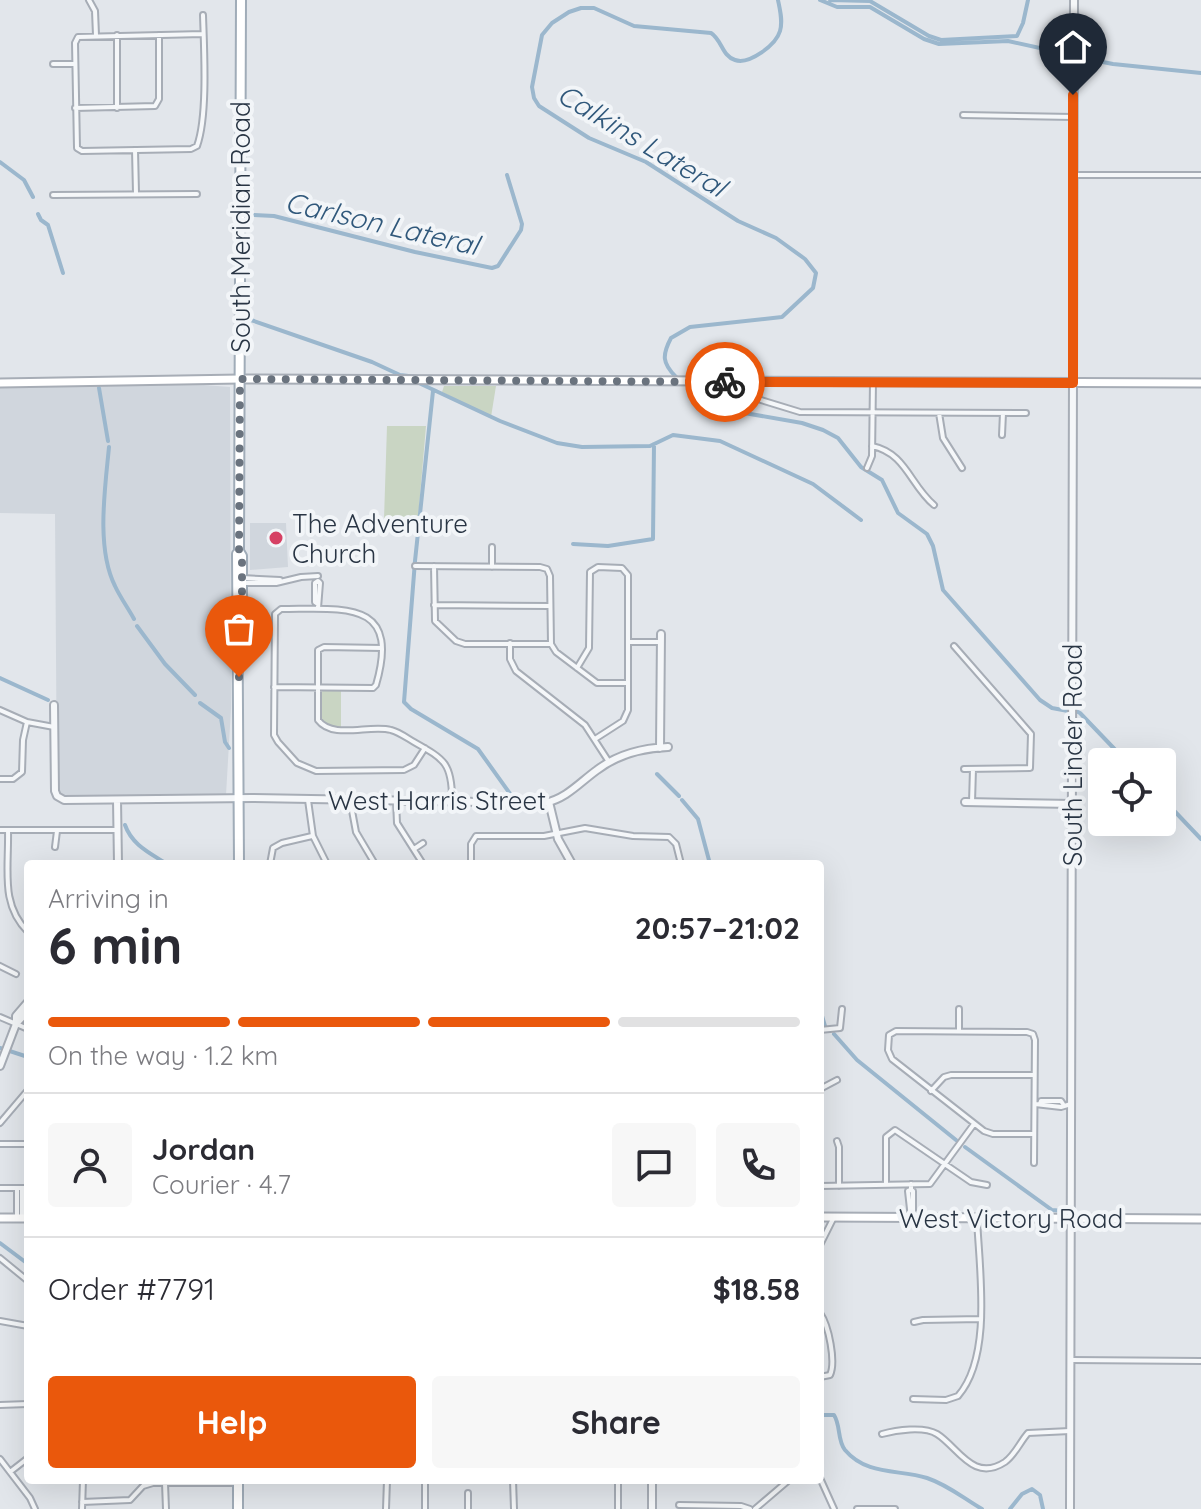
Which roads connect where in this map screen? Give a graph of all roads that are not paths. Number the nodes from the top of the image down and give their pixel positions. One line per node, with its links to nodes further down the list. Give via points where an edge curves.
1 (89, 0): 6 (street)
2 (241, 0): 21 (main road, South Meridian Road)
3 (1074, 0): 14 (street, South Linder Road)
4 (203, 15): 5 (street)
5 (203, 34): 8 (street); 15 (street, via 197,146)
6 (96, 35): 7 (street); 10 (street, via 78,37)
7 (117, 35): 8 (street); 12 (street)
8 (159, 35): 12 (street, via 157,104)
9 (53, 64): 10 (street)
10 (75, 64): 11 (street)
11 (75, 108): 12 (street); 15 (street, via 77,148)
12 (117, 108)
13 (963, 115): 14 (street)
14 (1073, 117): 16 (street, South Linder Road)
15 (135, 150): 18 (street)
16 (1073, 175): 17 (street); 24 (street, South Linder Road)
17 (1201, 175)
18 (136, 193): 19 (street); 20 (street)
19 (197, 194)
20 (53, 195)
21 (240, 379): 22 (main road); 23 (main road); 40 (main road, South Meridian Road)
22 (873, 382): 24 (main road); 27 (street)
23 (0, 383)
24 (1073, 383): 25 (main road); 72 (street, South Linder Road)
25 (1201, 383)
26 (761, 400): 27 (street, via 800,412)
27 (872, 412): 28 (street); 32 (street)
28 (939, 413): 29 (street); 34 (street, via 939,430)
29 (1003, 413): 30 (street); 31 (street)
30 (1026, 413)
31 (1002, 435)
32 (872, 446): 33 (street); 35 (street, via 895,455)
33 (867, 468)
34 (962, 468)
35 (934, 505)
36 (492, 547): 39 (street)
37 (415, 566): 38 (street)
38 (434, 566): 39 (street); 41 (street)
39 (492, 567): 42 (street, via 547,569)
40 (240, 581): 43 (street, via 318,576); 64 (main road, South Meridian Road)
41 (434, 605): 42 (street); 46 (street, via 435,621 460,643)
42 (550, 606): 47 (street)
43 (318, 607): 49 (street, via 355,610 380,629); 52 (street, via 278,611 275,616)
44 (660, 638): 45 (street); 60 (street, West Harris Street, via 664,747)
45 (628, 642): 50 (street, via 628,575 625,570 592,569 589,648); 51 (street)
46 (510, 643): 47 (street); 58 (street, via 516,671 578,718)
47 (551, 644): 50 (street)
48 (954, 646): 62 (street, via 1031,734 1030,768)
49 (382, 648): 53 (street, via 373,688); 53 (street, via 318,650)
50 (577, 668): 51 (street, via 597,683)
51 (628, 683): 58 (street, via 627,716)
52 (274, 687): 53 (street); 59 (street, via 274,735 306,769 404,770)
53 (317, 687): 59 (street, via 321,725 389,729)
54 (54, 705): 57 (street)
55 (0, 710): 56 (street)
56 (27, 722): 57 (street); 63 (street, via 19,777)
57 (54, 727): 66 (street, West Harris Street, via 57,796)
58 (595, 739): 60 (street)
59 (425, 748): 65 (street, via 448,767)
60 (609, 762): 70 (street, West Harris Street)
61 (964, 769): 62 (street)
62 (973, 769): 71 (street)
63 (0, 779)
64 (239, 798): 66 (street, West Harris Street); 67 (street, West Harris Street); 83 (main road, South Meridian Road)
65 (452, 799): 69 (street, West Harris Street); 70 (street, West Harris Street)
66 (117, 800): 75 (street)
67 (308, 800): 68 (street, West Harris Street); 78 (street)
68 (350, 800): 69 (street, West Harris Street); 86 (street, via 356,832)
69 (396, 800): 81 (street, via 397,823)
70 (549, 802): 77 (street)
71 (968, 802): 72 (street)
72 (1072, 804): 114 (street, South Linder Road)
73 (0, 830): 74 (street)
74 (8, 830): 76 (street); 91 (street)
75 (118, 830): 76 (street); 82 (street)
76 (57, 831): 80 (street)
77 (557, 834): 88 (street, via 480,835 473,838); 89 (street); 90 (street, via 596,828 673,839)
78 (313, 836): 84 (street, via 273,848); 85 (street)
79 (423, 843): 81 (street)
80 (55, 847)
81 (414, 849): 87 (street)
82 (118, 860)
83 (239, 860)
84 (271, 860)
85 (325, 860)
86 (373, 860)
87 (421, 860)
88 (471, 860)
89 (569, 860)
90 (680, 860)
91 (1, 888)
92 (2, 896): 93 (street, via 9,914)
93 (24, 928)
94 (0, 966): 95 (street)
95 (16, 974)
96 (24, 1007): 101 (street)
97 (842, 1009): 103 (street, via 840,1028)
98 (959, 1009): 104 (street)
99 (24, 1015): 101 (street)
100 (0, 1017): 101 (street)
101 (16, 1024): 102 (street); 105 (street)
102 (24, 1027)
103 (824, 1030)
104 (959, 1031): 108 (street, via 1033,1034); 111 (street, via 891,1033 892,1059)
105 (5, 1054): 106 (street); 107 (street)
106 (0, 1066)
107 (0, 1072)
108 (1035, 1075): 111 (street, via 951,1075); 113 (street)
109 (837, 1080): 110 (street)
110 (824, 1087)
111 (931, 1091): 116 (street)
112 (24, 1095): 115 (street)
113 (1037, 1104): 114 (street); 117 (street)
114 (1067, 1104): 136 (street, South Linder Road)
115 (0, 1123)
116 (974, 1124): 117 (street, via 993,1134); 122 (street)
117 (1034, 1134): 121 (street)
118 (837, 1141): 126 (street)
119 (0, 1144): 120 (street)
120 (24, 1144)
121 (1034, 1163)
122 (945, 1164): 123 (street, via 892,1131 886,1137); 124 (street, via 971,1182); 127 (street, via 930,1184)
123 (886, 1184): 126 (street); 127 (street)
124 (987, 1185)
125 (824, 1186): 126 (street)
126 (839, 1186)
127 (911, 1187): 130 (street)
128 (0, 1188): 129 (street)
129 (23, 1188): 134 (street)
130 (911, 1215): 132 (main road, West Victory Road); 135 (main road, West Victory Road)
131 (824, 1217): 132 (main road, West Victory Road)
132 (834, 1217): 138 (street)
133 (0, 1218): 134 (main road)
134 (22, 1218)
135 (977, 1218): 136 (main road, West Victory Road); 141 (street)
136 (1071, 1218): 137 (main road, West Victory Road); 146 (street, South Linder Road)
137 (1201, 1219)
138 (824, 1237)
139 (0, 1258): 140 (street)
140 (24, 1278)
141 (981, 1319): 144 (street); 149 (street, via 980,1346 962,1393 946,1400)
142 (824, 1320): 148 (street, via 833,1368)
143 (0, 1321): 145 (street)
144 (914, 1322)
145 (24, 1325)
146 (1071, 1360): 147 (street); 152 (street, South Linder Road)
147 (1201, 1361)
148 (824, 1376)
149 (913, 1399)
150 (24, 1404): 151 (street)
151 (0, 1405)
152 (1070, 1431): 153 (street, via 1028,1433 1007,1461 994,1467 969,1464 930,1431); 185 (street, South Linder Road)
153 (882, 1434)
154 (0, 1459): 156 (street)
155 (24, 1461): 156 (street)
156 (10, 1472): 171 (street)
157 (83, 1484): 169 (street)
158 (158, 1484): 169 (street, via 143,1486 130,1500)
159 (165, 1484): 173 (street)
160 (238, 1484): 174 (main road)
161 (387, 1484): 175 (street)
162 (425, 1484): 176 (street)
163 (513, 1484): 178 (street)
164 (618, 1484): 179 (street)
165 (652, 1484): 180 (street)
166 (784, 1484): 181 (street)
167 (823, 1484): 182 (street)
168 (468, 1493): 177 (street)
169 (82, 1502): 172 (street)
170 (679, 1505): 181 (street)
171 (35, 1509)
172 (82, 1509)
173 (166, 1509)
174 (238, 1509)
175 (386, 1509)
176 (425, 1509)
177 (468, 1509)
178 (514, 1509)
179 (618, 1509)
180 (652, 1509)
181 (752, 1509)
182 (834, 1509)
183 (857, 1509): 184 (street)
184 (895, 1509)
185 (1070, 1509)

